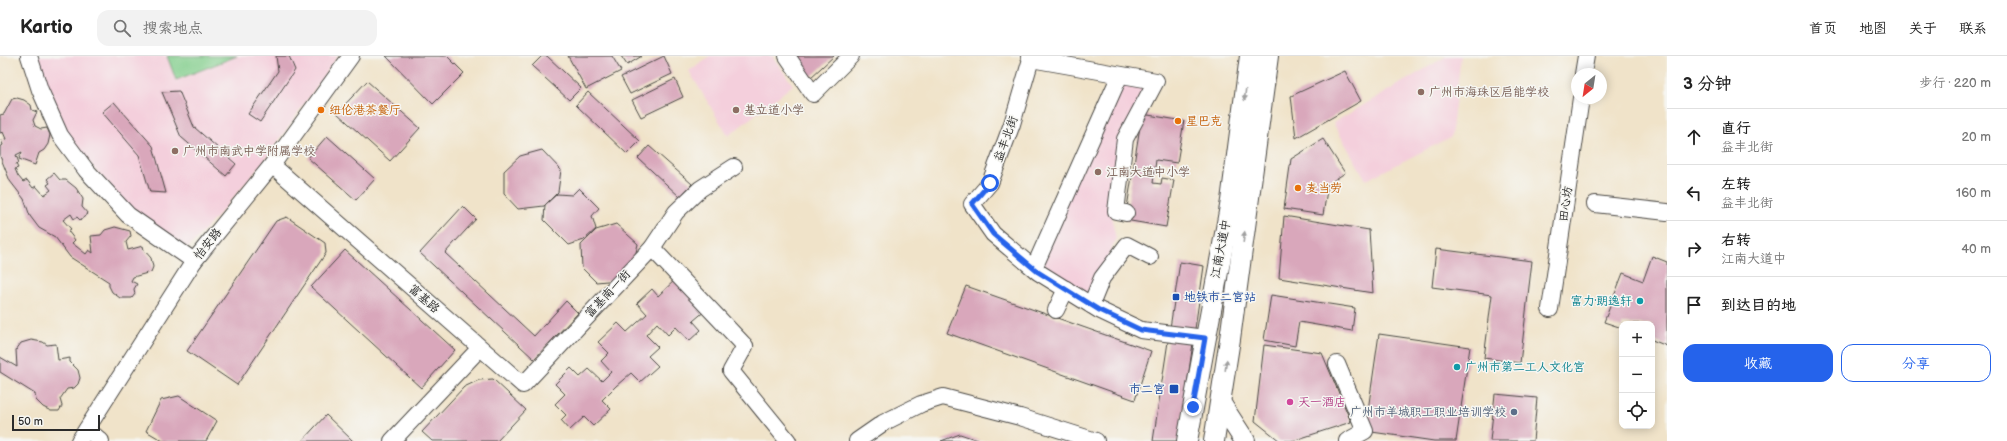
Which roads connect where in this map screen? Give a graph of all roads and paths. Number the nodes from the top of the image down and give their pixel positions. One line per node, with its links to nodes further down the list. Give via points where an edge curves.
1 (29, 56): 19 (street, via 40,90 60,135 86,170 128,215)
2 (351, 56): 12 (street, 怡安路)
3 (787, 56): 4 (street, via 813,94)
4 (851, 56)
5 (1250, 56): 25 (main road, 江南大道中, one-way to 25, via 1234,182)
6 (1268, 56): 28 (main road, 江南大道中, one-way to 6)
7 (1586, 56): 9 (street)
8 (1030, 58): 10 (street); 20 (street, 益丰北街, via 1012,124 990,183 972,204 993,234)
9 (1584, 68)
10 (1120, 75): 15 (street, via 1156,81 1125,139 1116,211); 20 (street)
11 (1579, 104): 23 (street, 田心坊)
12 (272, 165): 19 (street, 怡安路); 26 (street, 富基路)
13 (734, 167): 17 (street, 富基南一街, via 700,189 676,212)
14 (1595, 204): 16 (street)
15 (1126, 212)
16 (1667, 212)
17 (652, 248): 26 (street, 富基南一街, via 523,385); 32 (street, via 745,346 731,371)
18 (1150, 257): 22 (street, via 1127,245 1102,278)
19 (194, 261): 29 (street, 怡安路)
20 (1034, 268): 21 (street, 益丰北街)
21 (1066, 289): 22 (street, 益丰北街); 24 (street)
22 (1092, 305): 25 (street, 益丰北街, via 1141,330)
23 (1550, 309)
24 (1056, 310)
25 (1205, 338): 35 (main road, 江南大道中)
26 (480, 348): 31 (street)
27 (1337, 364): 38 (street, via 1366,431)
28 (1221, 404): 36 (main road, 江南大道中); 37 (main road)
29 (83, 435): 30 (street)
30 (101, 441)
31 (392, 441)
32 (788, 441)
33 (857, 441): 34 (street, via 883,423 921,404 943,397)
34 (1096, 441)
35 (1187, 441)
36 (1214, 441)
37 (1245, 441)
38 (1347, 441)

